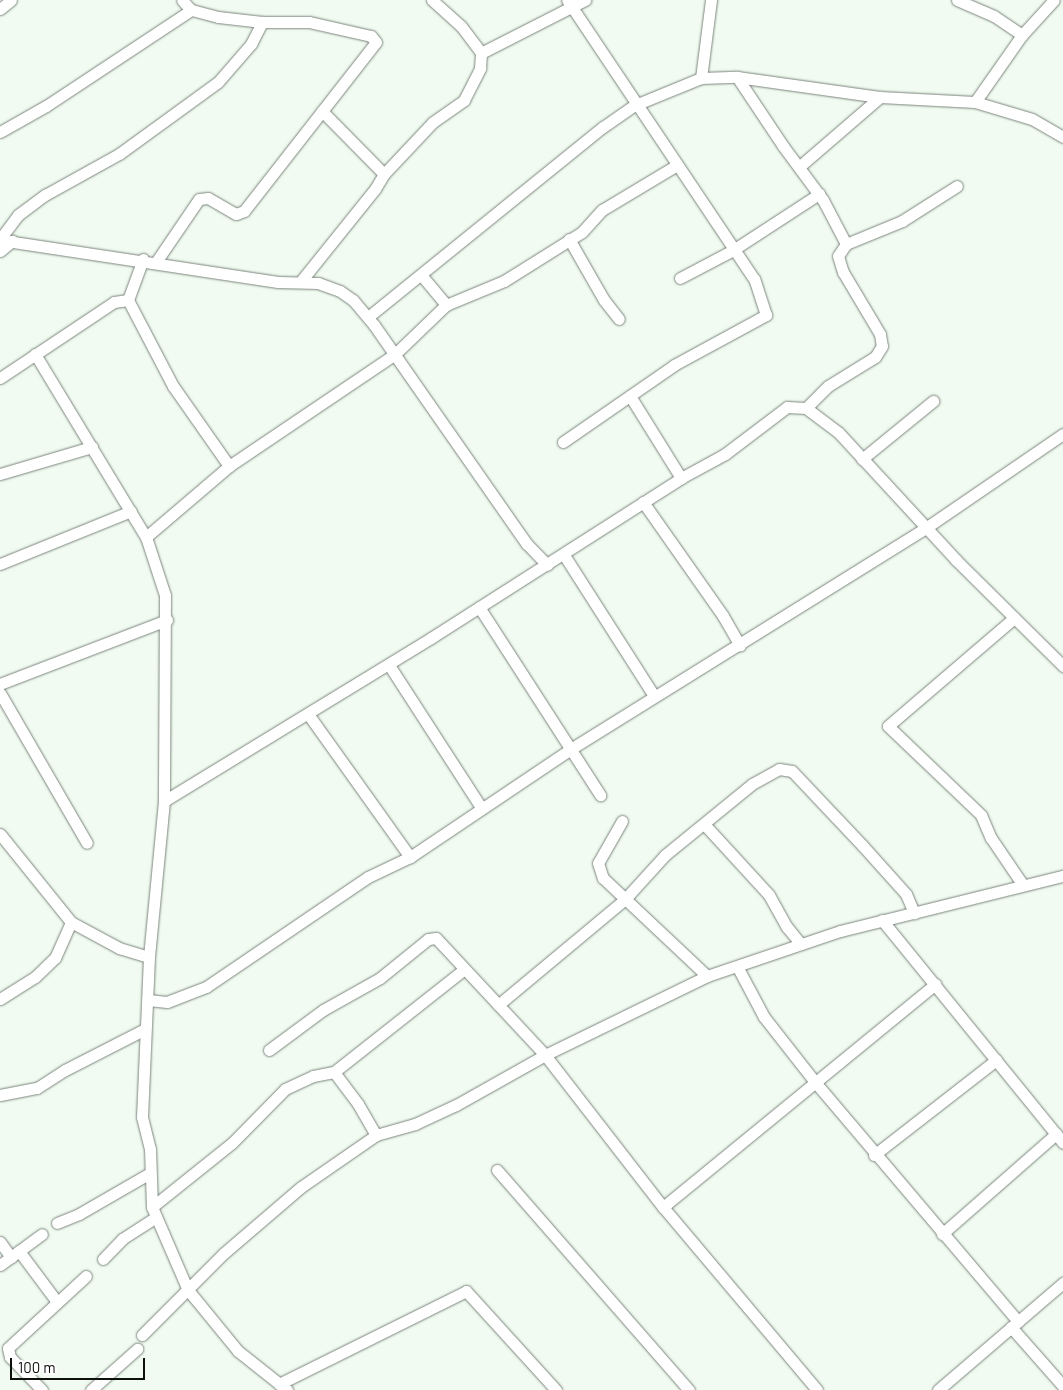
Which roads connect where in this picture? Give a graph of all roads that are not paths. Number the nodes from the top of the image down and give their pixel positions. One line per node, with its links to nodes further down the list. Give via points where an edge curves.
1 (11, 0): 9 (street)
2 (432, 0): 12 (street, via 461,26)
3 (585, 0): 8 (street)
4 (710, 0): 14 (street)
5 (957, 0): 11 (street, via 994,16)
6 (1054, 0): 11 (street)
7 (188, 4): 10 (street); 19 (street, via 46,106)
8 (569, 5): 12 (street); 17 (street)
9 (0, 9)
10 (262, 22): 18 (street, via 309,22 371,36 376,42); 27 (street, via 251,44 218,82 119,154 45,195 18,215)
11 (1022, 35): 16 (street)
12 (481, 53): 23 (street, via 480,68 464,100 433,122)
13 (737, 77): 14 (street); 15 (street); 22 (street)
14 (701, 78): 17 (street)
15 (880, 97): 16 (street); 22 (street)
16 (975, 102): 20 (street, via 1032,119)
17 (635, 105): 21 (street); 34 (street, via 603,127)
18 (322, 111): 23 (street); 33 (street, via 244,211 236,214 208,198 199,199)
19 (0, 132)
20 (1063, 137)
21 (677, 165): 26 (street, via 602,210 582,232); 30 (street)
22 (800, 166): 25 (street)
23 (384, 174): 36 (street)
24 (957, 186): 29 (street, via 902,221)
25 (819, 194): 29 (street); 30 (street)
26 (569, 239): 38 (street, via 504,281); 40 (street, via 604,300)
27 (0, 240): 28 (street)
28 (12, 242): 31 (street); 32 (street)
29 (846, 244): 46 (street, via 838,256 840,266 880,334 882,346 875,358 828,386)
30 (734, 250): 35 (street); 44 (street, via 754,278 766,315 674,365)
31 (0, 252)
32 (143, 259): 33 (street); 37 (street)
33 (156, 262): 36 (street, via 278,282)
34 (422, 276): 38 (street); 39 (street)
35 (680, 278)
36 (301, 281): 39 (street, via 340,291)
37 (128, 300): 41 (street, via 114,302); 51 (street, via 173,386)
38 (446, 305): 42 (street)
39 (368, 317): 42 (street)
40 (619, 319)
41 (35, 354): 43 (street); 49 (street)
42 (395, 354): 51 (street); 60 (street, via 527,544)
43 (0, 378)
44 (630, 396): 48 (street); 53 (street)
45 (933, 400): 50 (street)
46 (806, 408): 50 (street, via 838,433); 53 (street, via 798,406 779,410 725,454)
47 (1063, 434): 56 (street)
48 (563, 442)
49 (92, 446): 52 (street); 55 (street)
50 (862, 459): 56 (street)
51 (230, 466): 57 (street)
52 (0, 474)
53 (681, 478): 54 (street)
54 (643, 502): 58 (street); 64 (street)
55 (131, 511): 57 (street); 59 (street)
56 (927, 528): 62 (street); 64 (street)
57 (146, 537): 63 (street, via 163,587)
58 (564, 555): 60 (street); 69 (street)
59 (0, 564)
60 (547, 565): 61 (street)
61 (480, 607): 65 (street); 71 (street)
62 (1014, 618): 66 (street); 81 (street, via 888,726 981,814 992,838)
63 (167, 620): 67 (street); 73 (street)
64 (740, 645): 69 (street)
65 (389, 664): 70 (street); 74 (street)
66 (1063, 666)
67 (0, 684)
68 (0, 693): 78 (street)
69 (654, 696): 71 (street)
70 (308, 714): 73 (street); 79 (street)
71 (569, 750): 72 (street); 74 (street)
72 (600, 795)
73 (164, 802): 87 (street)
74 (481, 807): 79 (street)
75 (622, 821): 82 (street, via 598,863 603,878)
76 (704, 824): 82 (street, via 665,855); 83 (street, via 768,773 779,769 792,771 906,894); 86 (street, via 769,895)
77 (0, 834): 85 (street, via 39,887)
78 (87, 843)
79 (410, 857): 93 (street, via 368,877 206,987 167,1002)
80 (1063, 876): 81 (street)
81 (1023, 885): 83 (street)
82 (625, 899): 90 (street); 94 (street)
83 (914, 913): 84 (street)
84 (882, 920): 86 (street); 91 (street)
85 (71, 922): 87 (street, via 119,948); 92 (street, via 55,958 35,977)
86 (801, 944): 88 (street)
87 (149, 957): 93 (street)
88 (738, 968): 90 (street); 100 (street, via 764,1017)
89 (463, 970): 94 (street); 96 (street, via 436,938 428,939 380,978 323,1010); 99 (street)
90 (707, 976): 97 (street)
91 (936, 984): 98 (street); 100 (street)
92 (0, 999)
93 (148, 1000): 95 (street)
94 (498, 1005): 97 (street)
95 (145, 1030): 101 (street, via 65,1070 37,1088); 106 (street, via 142,1117 150,1149)
96 (269, 1050)
97 (545, 1055): 102 (street, via 415,1124); 107 (street)
98 (996, 1060): 103 (street); 104 (street)
99 (334, 1072): 102 (street); 108 (street, via 313,1076 285,1089 232,1143)
100 (815, 1082): 104 (street); 107 (street)
101 (0, 1095)
102 (376, 1135): 118 (street, via 301,1187 224,1253)
103 (1059, 1139): 111 (street)
104 (874, 1155): 111 (street)
105 (497, 1170): 128 (street)
106 (150, 1173): 108 (street); 109 (street)
107 (663, 1207): 129 (street)
108 (154, 1212): 114 (street); 118 (street)
109 (57, 1223)
110 (42, 1234): 113 (street)
111 (942, 1234): 120 (street)
112 (0, 1242): 113 (street)
113 (15, 1254): 115 (street); 119 (street)
114 (103, 1259)
115 (0, 1265)
116 (86, 1276): 119 (street)
117 (1063, 1283): 120 (street)
118 (188, 1290): 121 (street); 124 (street, via 238,1351)
119 (57, 1302): 125 (street, via 8,1348 10,1357)
120 (1014, 1324): 123 (street); 130 (street)
121 (142, 1335)
122 (137, 1349): 126 (street)
123 (1063, 1386)
124 (283, 1387): 127 (street, via 466,1291)
125 (42, 1390)
126 (91, 1390)
127 (556, 1390)
128 (688, 1390)
129 (817, 1390)
130 (938, 1390)

